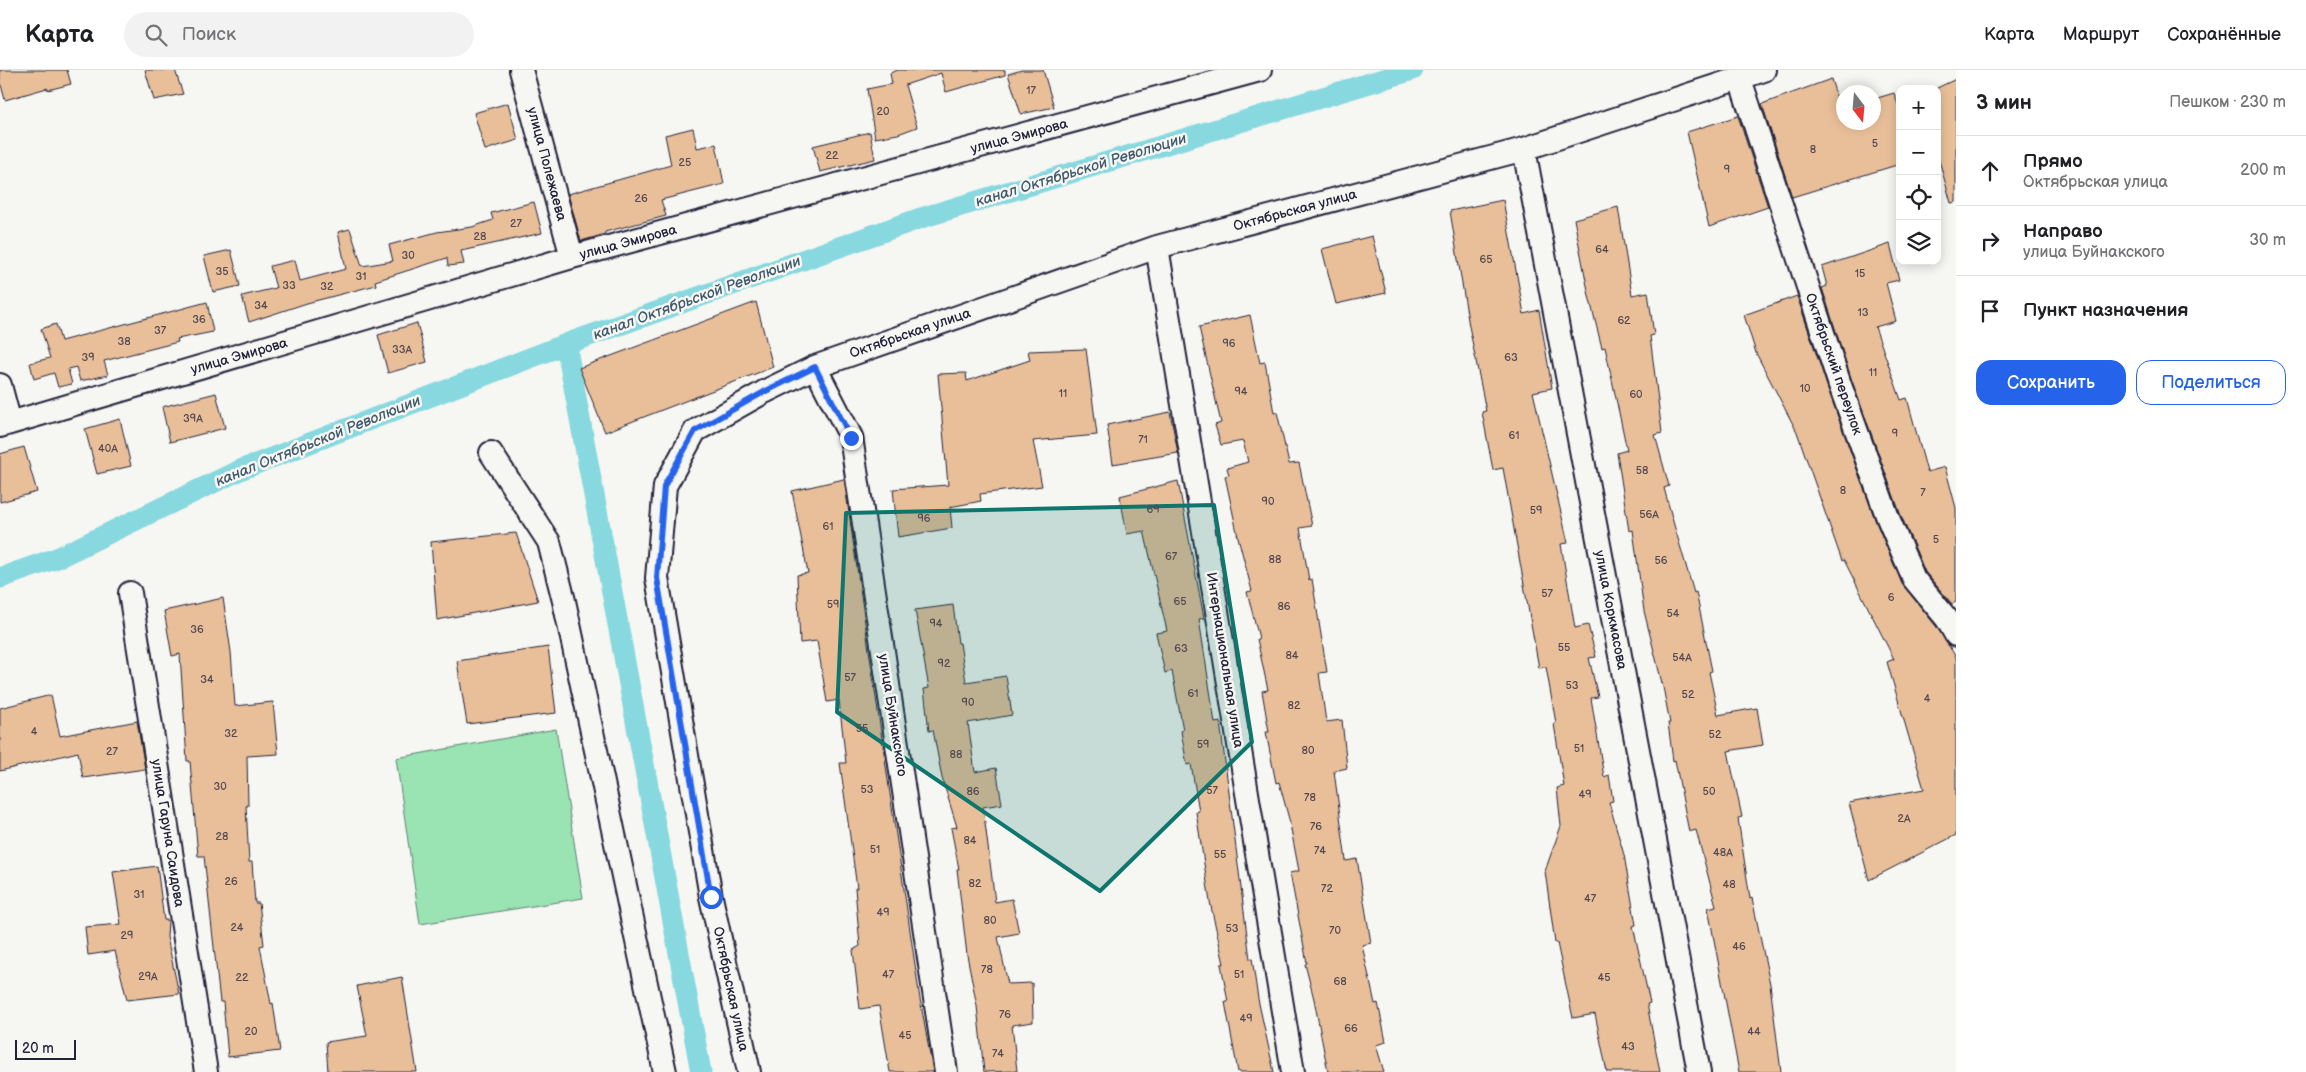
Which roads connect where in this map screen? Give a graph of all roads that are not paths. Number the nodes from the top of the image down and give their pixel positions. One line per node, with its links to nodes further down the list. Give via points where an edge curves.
1 (521, 70): 7 (street, улица Полежаева)
2 (1260, 70): 7 (street, улица Эмирова)
3 (1764, 70): 4 (street, Октябрьская улица)
4 (1740, 79): 5 (street, Октябрьская улица); 13 (street, Октябрьский переулок, via 1837,376 1888,518 1914,579)
5 (1524, 149): 6 (street, Октябрьская улица); 19 (street, улица Коркмасова)
6 (1156, 247): 8 (street, Октябрьская улица); 18 (street, Интернациональная улица)
7 (572, 257): 10 (street, улица Эмирова)
8 (815, 367): 16 (street, Октябрьская улица, via 695,431 664,486 657,578 711,897); 17 (street, улица Буйнакского, via 851,438)
9 (0, 385): 10 (street)
10 (5, 425)
11 (491, 453): 15 (street, via 549,542)
12 (130, 593): 14 (street, улица Гаруна Саидова)
13 (1953, 623)
14 (206, 1072)
15 (666, 1072)
16 (748, 1072)
17 (946, 1072)
18 (1293, 1072)
19 (1699, 1072)

